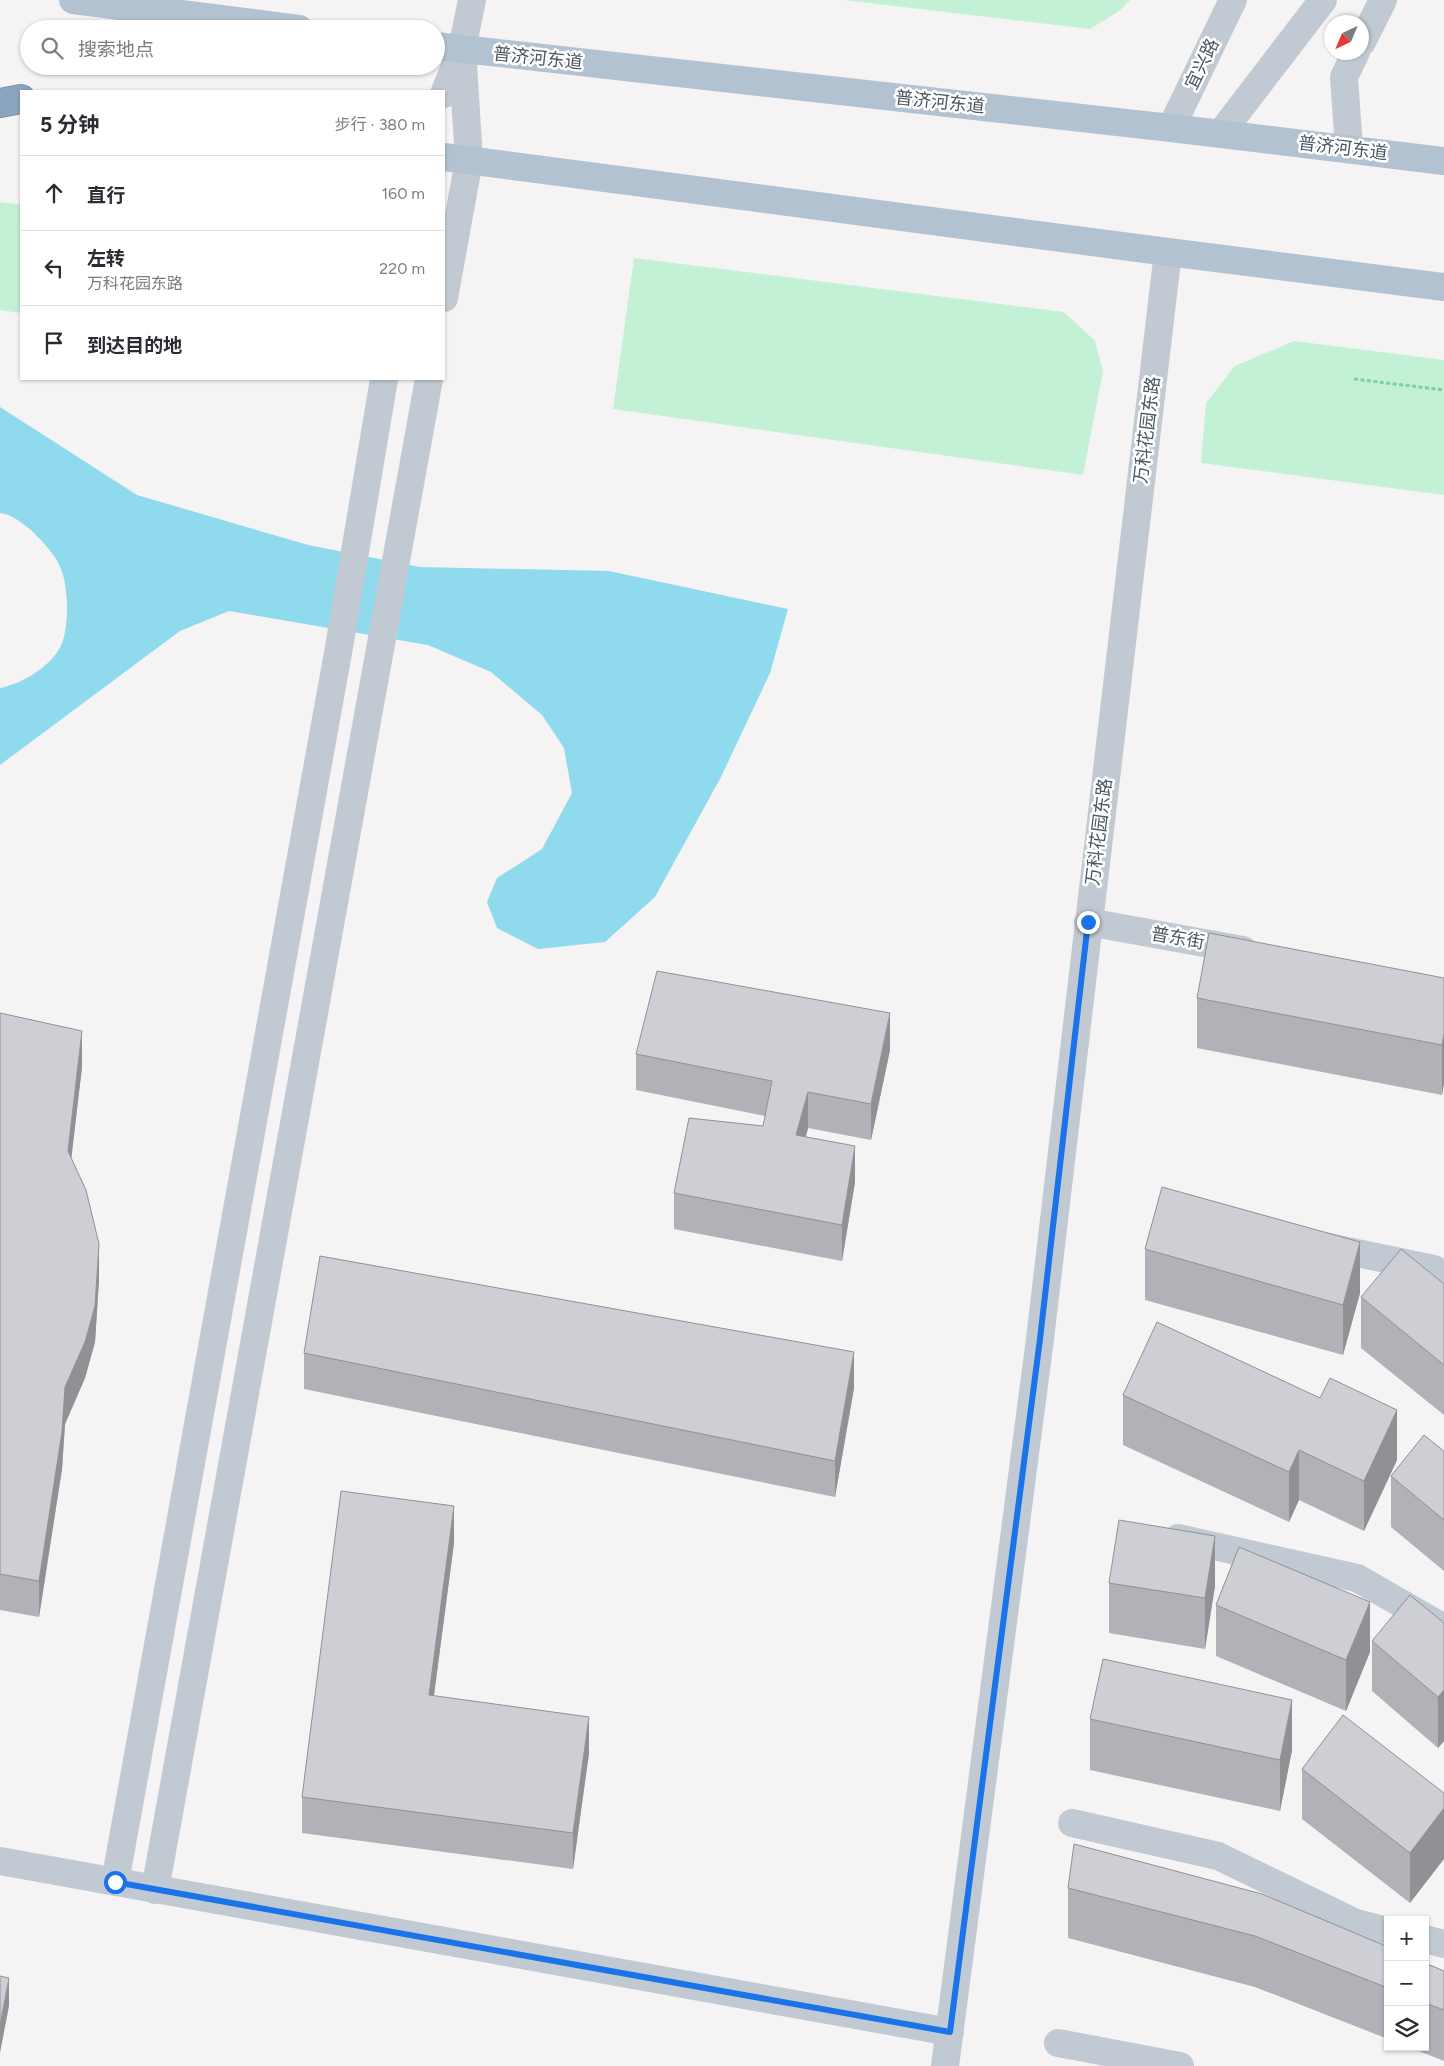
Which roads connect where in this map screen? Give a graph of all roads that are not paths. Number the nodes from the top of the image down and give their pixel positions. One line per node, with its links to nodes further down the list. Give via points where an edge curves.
1 (73, 0): 6 (main road)
2 (472, 0): 8 (street)
3 (1233, 0): 15 (street, 宜兴路)
4 (1322, 0): 16 (street)
5 (1383, 0): 7 (street)
6 (229, 20)
7 (1369, 28)
8 (449, 48): 11 (street); 15 (main road, 普济河东道); 18 (street)
9 (1352, 60): 17 (street, via 1344,77)
10 (0, 89): 12 (highway)
11 (444, 90)
12 (20, 92)
13 (20, 99): 14 (highway)
14 (0, 103)
15 (1171, 128): 16 (main road, 普济河东道)
16 (1221, 133): 17 (main road, 普济河东道)
17 (1349, 148): 19 (main road, 普济河东道)
18 (456, 158): 20 (main road); 21 (street)
19 (1444, 161)
20 (1168, 252): 22 (main road); 25 (street, 万科花园东路)
21 (445, 286)
22 (1444, 287)
23 (384, 380): 33 (street, via 338,653)
24 (429, 380): 34 (street)
25 (1088, 922): 26 (street, 普东街); 38 (street, 万科花园东路, via 1040,1339)
26 (1271, 955)
27 (1299, 1241): 28 (street, via 1434,1269)
28 (1444, 1277)
29 (1151, 1532): 30 (street, via 1357,1578)
30 (1444, 1628)
31 (1072, 1823): 35 (street, via 1218,1856 1356,1923)
32 (0, 1861): 33 (street)
33 (115, 1882): 34 (street)
34 (155, 1890): 38 (street)
35 (1384, 1930)
36 (1429, 1941): 37 (street)
37 (1444, 1944)
38 (950, 2032): 40 (street, 万科花园东路)
39 (1058, 2043): 41 (street)
40 (945, 2066)
41 (1180, 2066)

